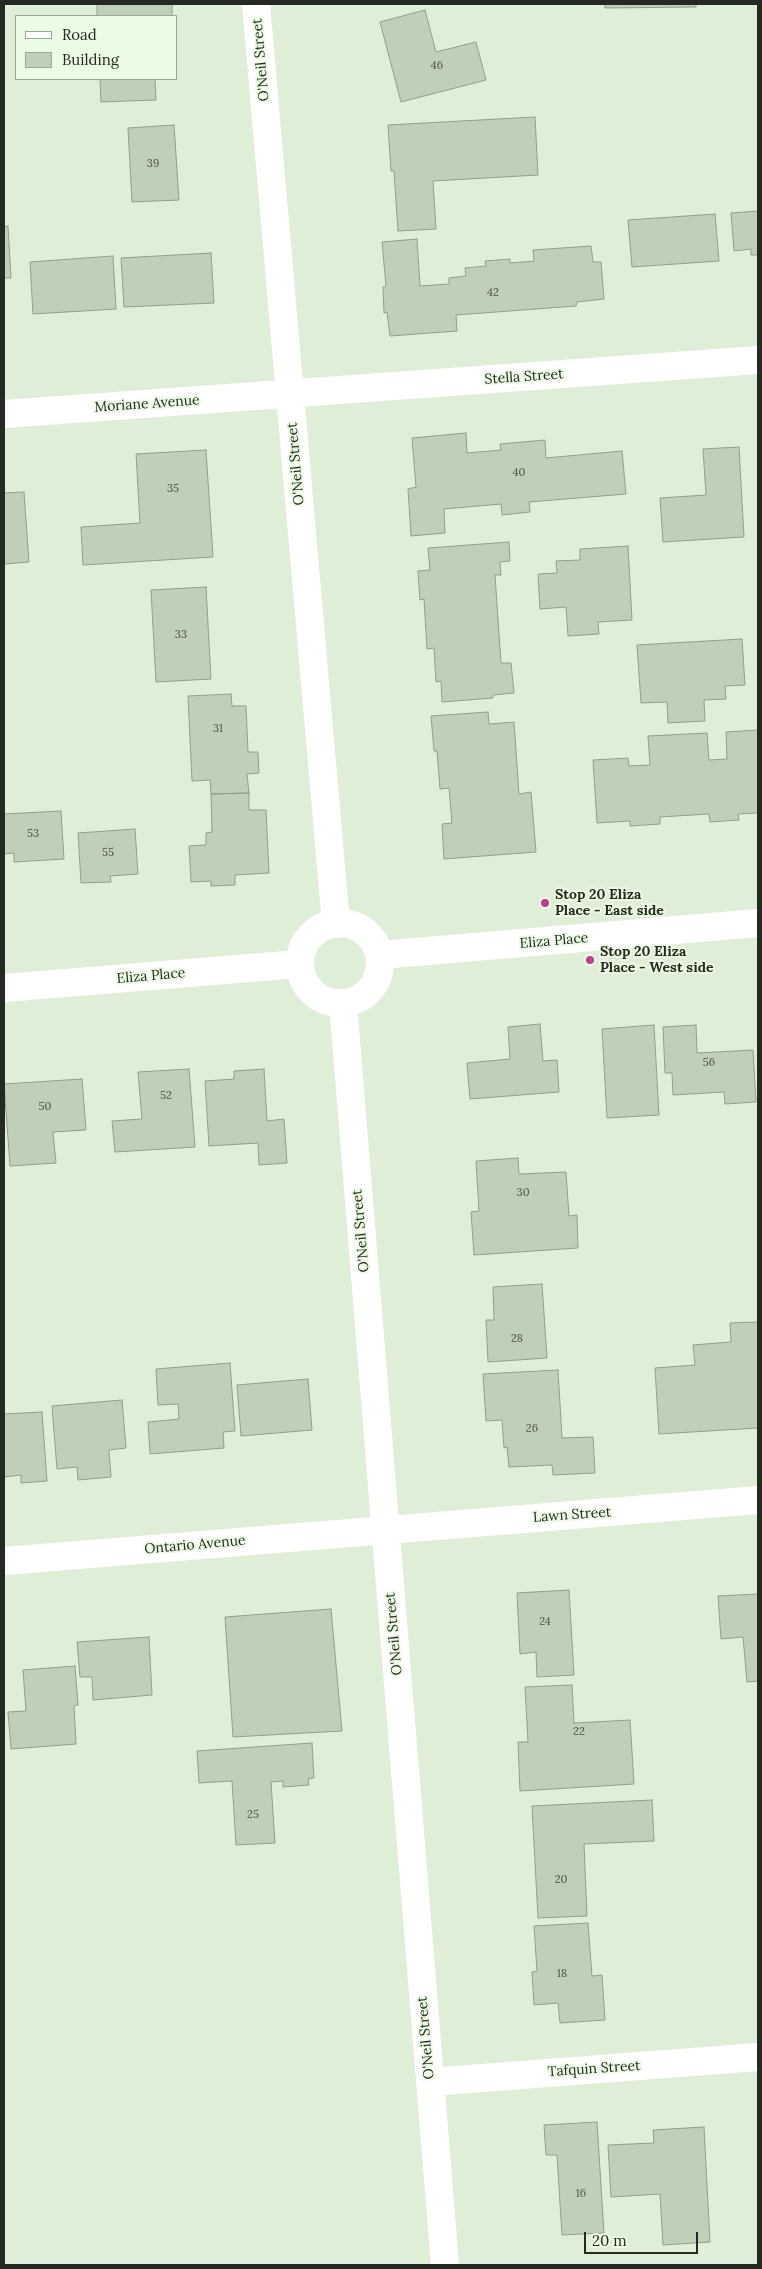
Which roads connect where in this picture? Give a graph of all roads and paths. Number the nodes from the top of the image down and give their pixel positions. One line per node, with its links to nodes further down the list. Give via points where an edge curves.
1 (256, 4): 3 (street, O'Neil Street)
2 (758, 360): 3 (street, Stella Street)
3 (290, 394): 4 (street, Moriane Avenue); 6 (street, O'Neil Street)
4 (4, 414)
5 (758, 923): 7 (street, Eliza Place)
6 (336, 924): 7 (street, via 362,930); 8 (street, via 312,935 304,946)
7 (380, 955): 10 (street, via 376,980 369,991 358,999)
8 (299, 964): 9 (street, Eliza Place); 10 (street, via 307,985 317,995 329,1002)
9 (4, 988)
10 (343, 1003): 12 (street, O'Neil Street)
11 (758, 1500): 12 (street, Lawn Street)
12 (385, 1529): 13 (street, Ontario Avenue); 15 (street, O'Neil Street)
13 (4, 1561)
14 (758, 2057): 15 (street, Tafquin Street)
15 (430, 2082): 16 (street, O'Neil Street)
16 (445, 2265)

